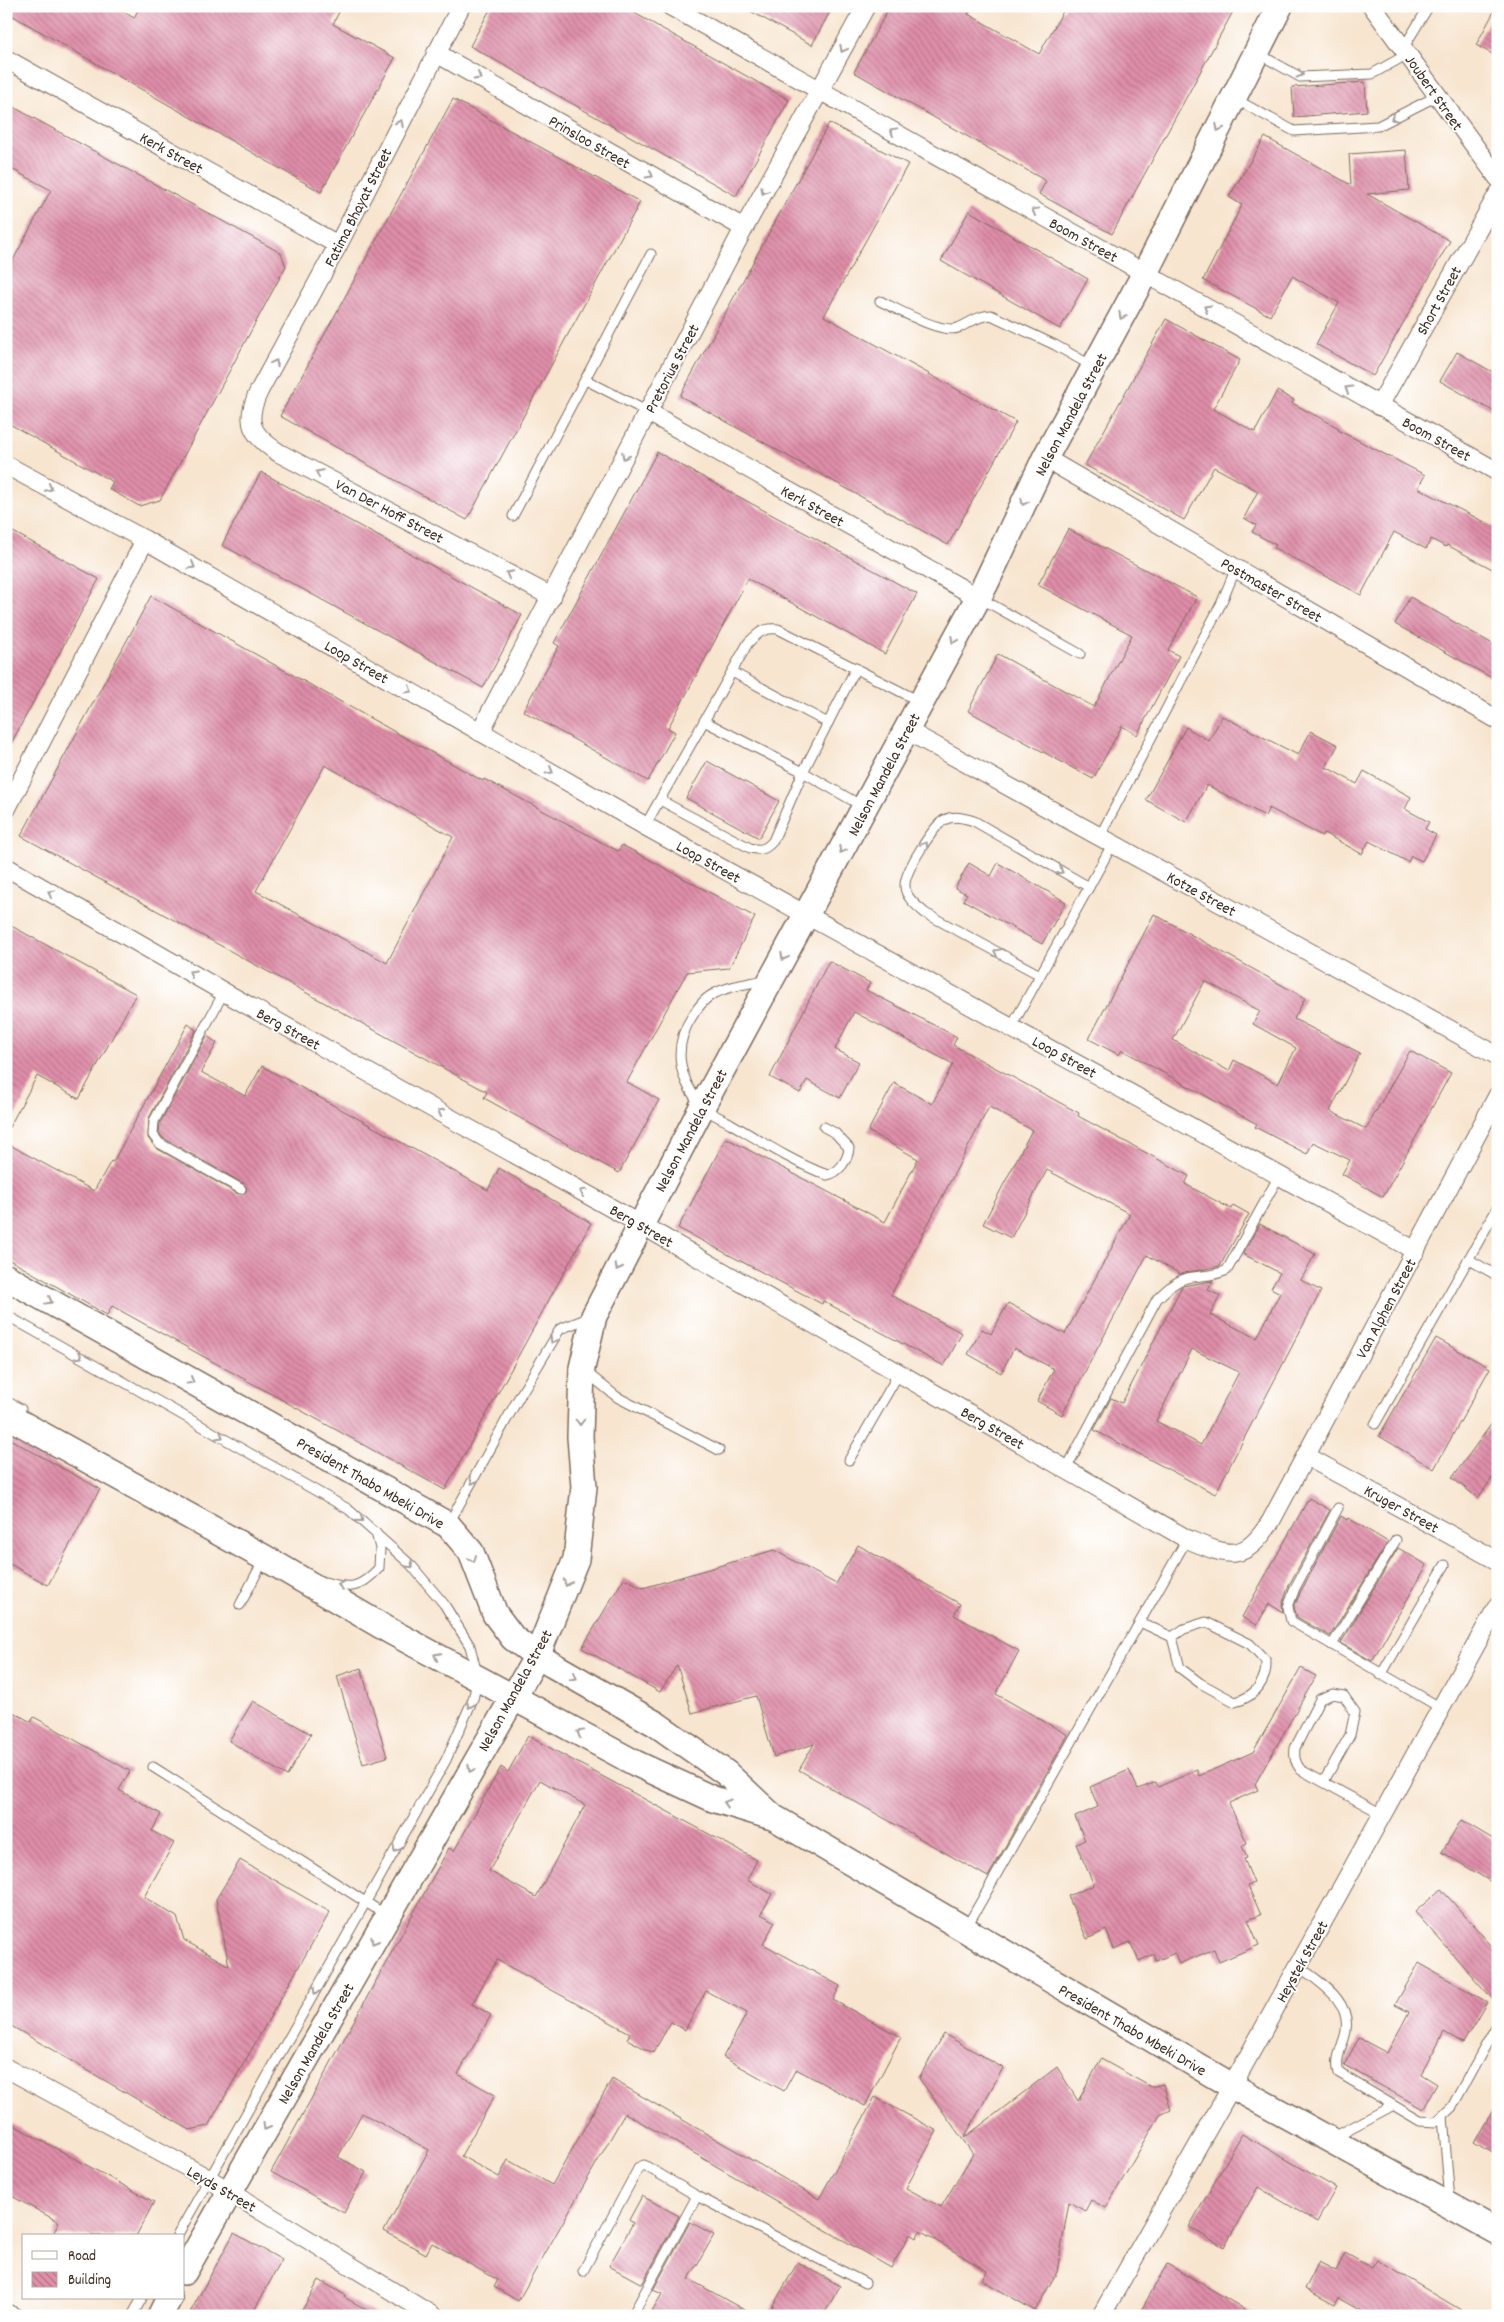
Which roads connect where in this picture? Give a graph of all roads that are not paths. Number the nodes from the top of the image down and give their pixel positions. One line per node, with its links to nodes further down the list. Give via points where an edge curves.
1 (461, 6): 8 (street, Fatima Bhayat Street)
2 (670, 6): 11 (street, Boom Street)
3 (866, 6): 11 (street, Pretorius Street, one-way to 11)
4 (1280, 6): 9 (street, Nelson Mandela Street)
5 (1372, 6): 7 (street, Joubert Street)
6 (1426, 8): 7 (lane)
7 (1406, 50): 9 (lane, one-way to 7, via 1300,77 1372,74); 12 (street, Joubert Street)
8 (436, 53): 16 (street, Prinsloo Street, one-way to 16); 17 (street, Fatima Bhayat Street, one-way to 8)
9 (1256, 53): 13 (street, Nelson Mandela Street)
10 (6, 59): 17 (street, Kerk Street)
11 (820, 90): 16 (street, Pretorius Street, one-way to 16); 19 (street, Boom Street, one-way to 11)
12 (1437, 96): 13 (lane, one-way to 13, via 1378,126 1294,131); 14 (street, Joubert Street)
13 (1234, 98): 19 (street, Nelson Mandela Street, one-way to 19)
14 (1498, 178)
15 (1498, 194): 24 (street, Short Street)
16 (744, 228): 25 (street, Pretorius Street)
17 (338, 245): 23 (street, Fatima Bhayat Street, one-way to 17)
18 (652, 254): 22 (lane)
19 (1145, 273): 21 (street, Nelson Mandela Street, one-way to 21); 24 (street, Boom Street, one-way to 19)
20 (880, 302): 21 (lane, via 944,329 957,328 982,315 991,315 1055,345)
21 (1094, 368): 26 (street, Nelson Mandela Street)
22 (586, 380): 25 (lane); 29 (lane)
23 (252, 406): 32 (street, Van Der Hoff Street, one-way to 23, via 279,453 266,444 253,428)
24 (1378, 406): 28 (street, Boom Street)
25 (648, 412): 32 (street, Pretorius Street, one-way to 32); 33 (street, Kerk Street)
26 (1045, 458): 31 (street, Postmaster Street); 33 (street, Nelson Mandela Street, one-way to 33)
27 (6, 465): 30 (street, Loop Street, one-way to 30)
28 (1498, 472)
29 (513, 516)
30 (145, 540): 42 (street, Loop Street, one-way to 42); 46 (street)
31 (1236, 568): 38 (street, Postmaster Street); 48 (lane)
32 (552, 597): 42 (street, Pretorius Street)
33 (977, 597): 34 (lane); 37 (street, Nelson Mandela Street, one-way to 37)
34 (1080, 654)
35 (856, 668): 36 (lane, via 778,629 768,628 758,632 748,643); 37 (lane); 40 (lane)
36 (732, 672): 39 (lane); 40 (lane)
37 (922, 702): 41 (street, Nelson Mandela Street)
38 (1498, 720)
39 (704, 721): 43 (lane); 44 (lane)
40 (828, 723): 43 (lane)
41 (906, 730): 45 (street, Nelson Mandela Street); 48 (street, Kotze Street)
42 (480, 732): 47 (street, Loop Street, one-way to 47)
43 (803, 772): 44 (lane, via 774,841 759,850); 45 (lane)
44 (660, 800): 47 (lane)
45 (864, 808): 51 (street, Nelson Mandela Street, one-way to 51)
46 (6, 810)
47 (645, 826): 51 (street, Loop Street)
48 (1106, 840): 50 (lane); 56 (street, Kotze Street)
49 (6, 867): 54 (street, Berg Street, one-way to 49)
50 (1089, 887): 52 (lane); 52 (lane, one-way to 50, via 925,913 910,900 905,886 907,873 934,830 944,820 956,816 974,821)
51 (807, 914): 53 (street, Nelson Mandela Street, one-way to 53); 55 (street, Loop Street)
52 (1040, 975): 55 (lane)
53 (772, 980): 58 (street, Nelson Mandela Street); 58 (lane, via 712,995 700,1004 685,1026 678,1057 680,1070)
54 (224, 992): 61 (lane, via 154,1121 153,1135 159,1143); 63 (street, Berg Street, one-way to 54)
55 (1012, 1026): 60 (street, Loop Street)
56 (1498, 1056)
57 (1498, 1095): 64 (street, Van Alphen Street)
58 (702, 1107): 59 (lane, via 768,1147 828,1175 834,1174 843,1163 849,1148); 63 (street, Nelson Mandela Street)
59 (824, 1127)
60 (1279, 1176): 64 (street, Loop Street); 79 (lane, via 1227,1270 1215,1276 1187,1278 1170,1286 1157,1299)
61 (241, 1189)
62 (1498, 1207): 65 (lane)
63 (640, 1224): 69 (street, Nelson Mandela Street, one-way to 69); 71 (street, Berg Street)
64 (1416, 1251): 77 (street, Van Alphen Street)
65 (1468, 1259): 66 (lane); 75 (lane)
66 (1498, 1276)
67 (6, 1278): 83 (street, President Thabo Mbeki Drive, one-way to 83)
68 (6, 1315): 84 (lane, one-way to 84, via 348,1509)
69 (594, 1316): 70 (street, Nelson Mandela Street); 83 (lane, one-way to 83, via 560,1329)
70 (582, 1368): 76 (lane, via 617,1397); 95 (street, Nelson Mandela Street, one-way to 95, via 580,1437 584,1487 576,1560)
71 (899, 1373): 78 (lane); 79 (street, Berg Street)
72 (6, 1401): 74 (lane)
73 (6, 1415): 87 (street, President Thabo Mbeki Drive)
74 (32, 1416)
75 (1375, 1424)
76 (719, 1450)
77 (1306, 1456): 82 (street, Van Alphen Street); 88 (street, Kruger Street)
78 (849, 1460)
79 (1066, 1469): 85 (street, Berg Street)
80 (126, 1470): 84 (lane, one-way to 80, via 380,1548 379,1568 364,1583 344,1587 314,1578)
81 (1338, 1508): 94 (lane, via 1288,1607 1291,1621)
82 (1272, 1521): 85 (street, Berg Street, via 1259,1540 1244,1551 1225,1553)
83 (448, 1525): 95 (street, President Thabo Mbeki Drive, one-way to 95, via 471,1552 495,1614 513,1638)
84 (375, 1531): 97 (lane, one-way to 97, via 411,1565 444,1604 470,1646)
85 (1187, 1539): 92 (lane)
86 (1396, 1540): 94 (lane)
87 (265, 1558): 91 (lane); 97 (street, President Thabo Mbeki Drive, one-way to 87)
88 (1498, 1561)
89 (1445, 1565): 96 (lane)
90 (1498, 1605): 99 (street, Heystek Street)
91 (240, 1606)
92 (1140, 1622): 93 (lane); 106 (lane)
93 (1172, 1637): 93 (lane, via 1180,1668 1235,1702 1245,1700 1267,1674 1266,1661 1250,1644 1206,1622)
94 (1332, 1645): 96 (lane)
95 (537, 1656): 98 (street, Nelson Mandela Street); 103 (street, President Thabo Mbeki Drive, one-way to 103, via 656,1724 726,1773)
96 (1381, 1675): 99 (lane)
97 (478, 1678): 98 (street, President Thabo Mbeki Drive); 104 (lane, one-way to 104, via 473,1699 446,1760)
98 (513, 1696): 103 (street, President Thabo Mbeki Drive, one-way to 98, via 713,1798 635,1762); 105 (street, Nelson Mandela Street, one-way to 105)
99 (1441, 1708): 102 (street, Heystek Street)
100 (153, 1767): 104 (lane)
101 (1324, 1781): 101 (lane, via 1350,1736 1355,1712 1344,1696 1333,1694 1320,1699 1294,1756 1302,1770); 102 (lane)
102 (1382, 1814): 107 (street, Heystek Street)
103 (773, 1818): 106 (street, President Thabo Mbeki Drive)
104 (366, 1904): 105 (lane); 114 (lane, one-way to 114)
105 (388, 1916): 114 (street, Nelson Mandela Street, one-way to 114)
106 (964, 1930): 110 (street, President Thabo Mbeki Drive)
107 (1298, 1966): 110 (street, Heystek Street); 111 (lane, via 1323,1985 1344,2008 1347,2018 1338,2056 1340,2073)
108 (1498, 2023): 112 (lane, via 1452,2107)
109 (6, 2068): 114 (street, Leyds Street)
110 (1232, 2086): 113 (street, President Thabo Mbeki Drive); 130 (street, Heystek Street)
111 (1392, 2106): 112 (lane, via 1428,2123); 113 (lane)
112 (1443, 2117): 116 (lane)
113 (1329, 2140): 116 (street, President Thabo Mbeki Drive)
114 (219, 2185): 118 (lane); 119 (street, Nelson Mandela Street); 128 (street, Leyds Street)
115 (697, 2196): 120 (lane, via 644,2165 639,2167); 121 (lane); 129 (lane)
116 (1450, 2206): 117 (street, President Thabo Mbeki Drive)
117 (1498, 2232)
118 (179, 2234)
119 (185, 2270)
120 (583, 2271)
121 (865, 2283)
122 (141, 2300): 126 (lane)
123 (168, 2300): 127 (street)
124 (6, 2308): 125 (lane)
125 (22, 2316)
126 (132, 2316)
127 (160, 2316)
128 (434, 2316)
129 (632, 2316)
130 (1101, 2316)

